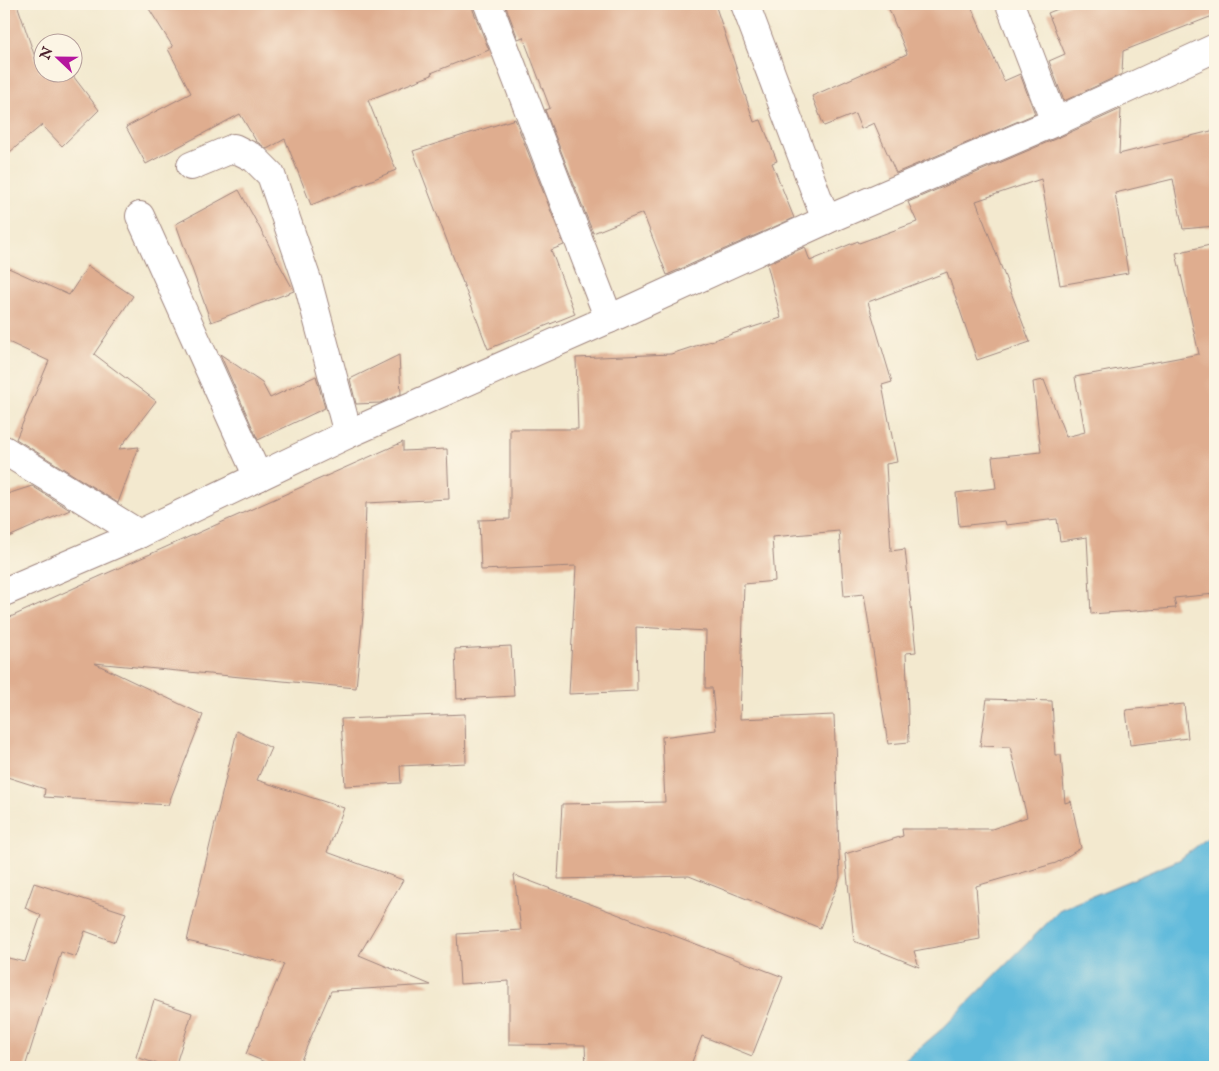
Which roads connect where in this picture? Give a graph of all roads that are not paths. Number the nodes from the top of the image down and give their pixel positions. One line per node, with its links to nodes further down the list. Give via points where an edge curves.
1 (488, 4): 9 (street)
2 (745, 4): 8 (street)
3 (1010, 4): 5 (street)
4 (1215, 48): 5 (street)
5 (1055, 122): 8 (street)
6 (191, 166): 10 (street, via 234,148 254,158 271,175 308,283)
7 (140, 216): 12 (street)
8 (826, 220): 9 (street)
9 (610, 320): 10 (street)
10 (348, 434): 12 (street)
11 (4, 450): 13 (street)
12 (258, 478): 13 (street)
13 (138, 534): 14 (street)
14 (4, 592)

